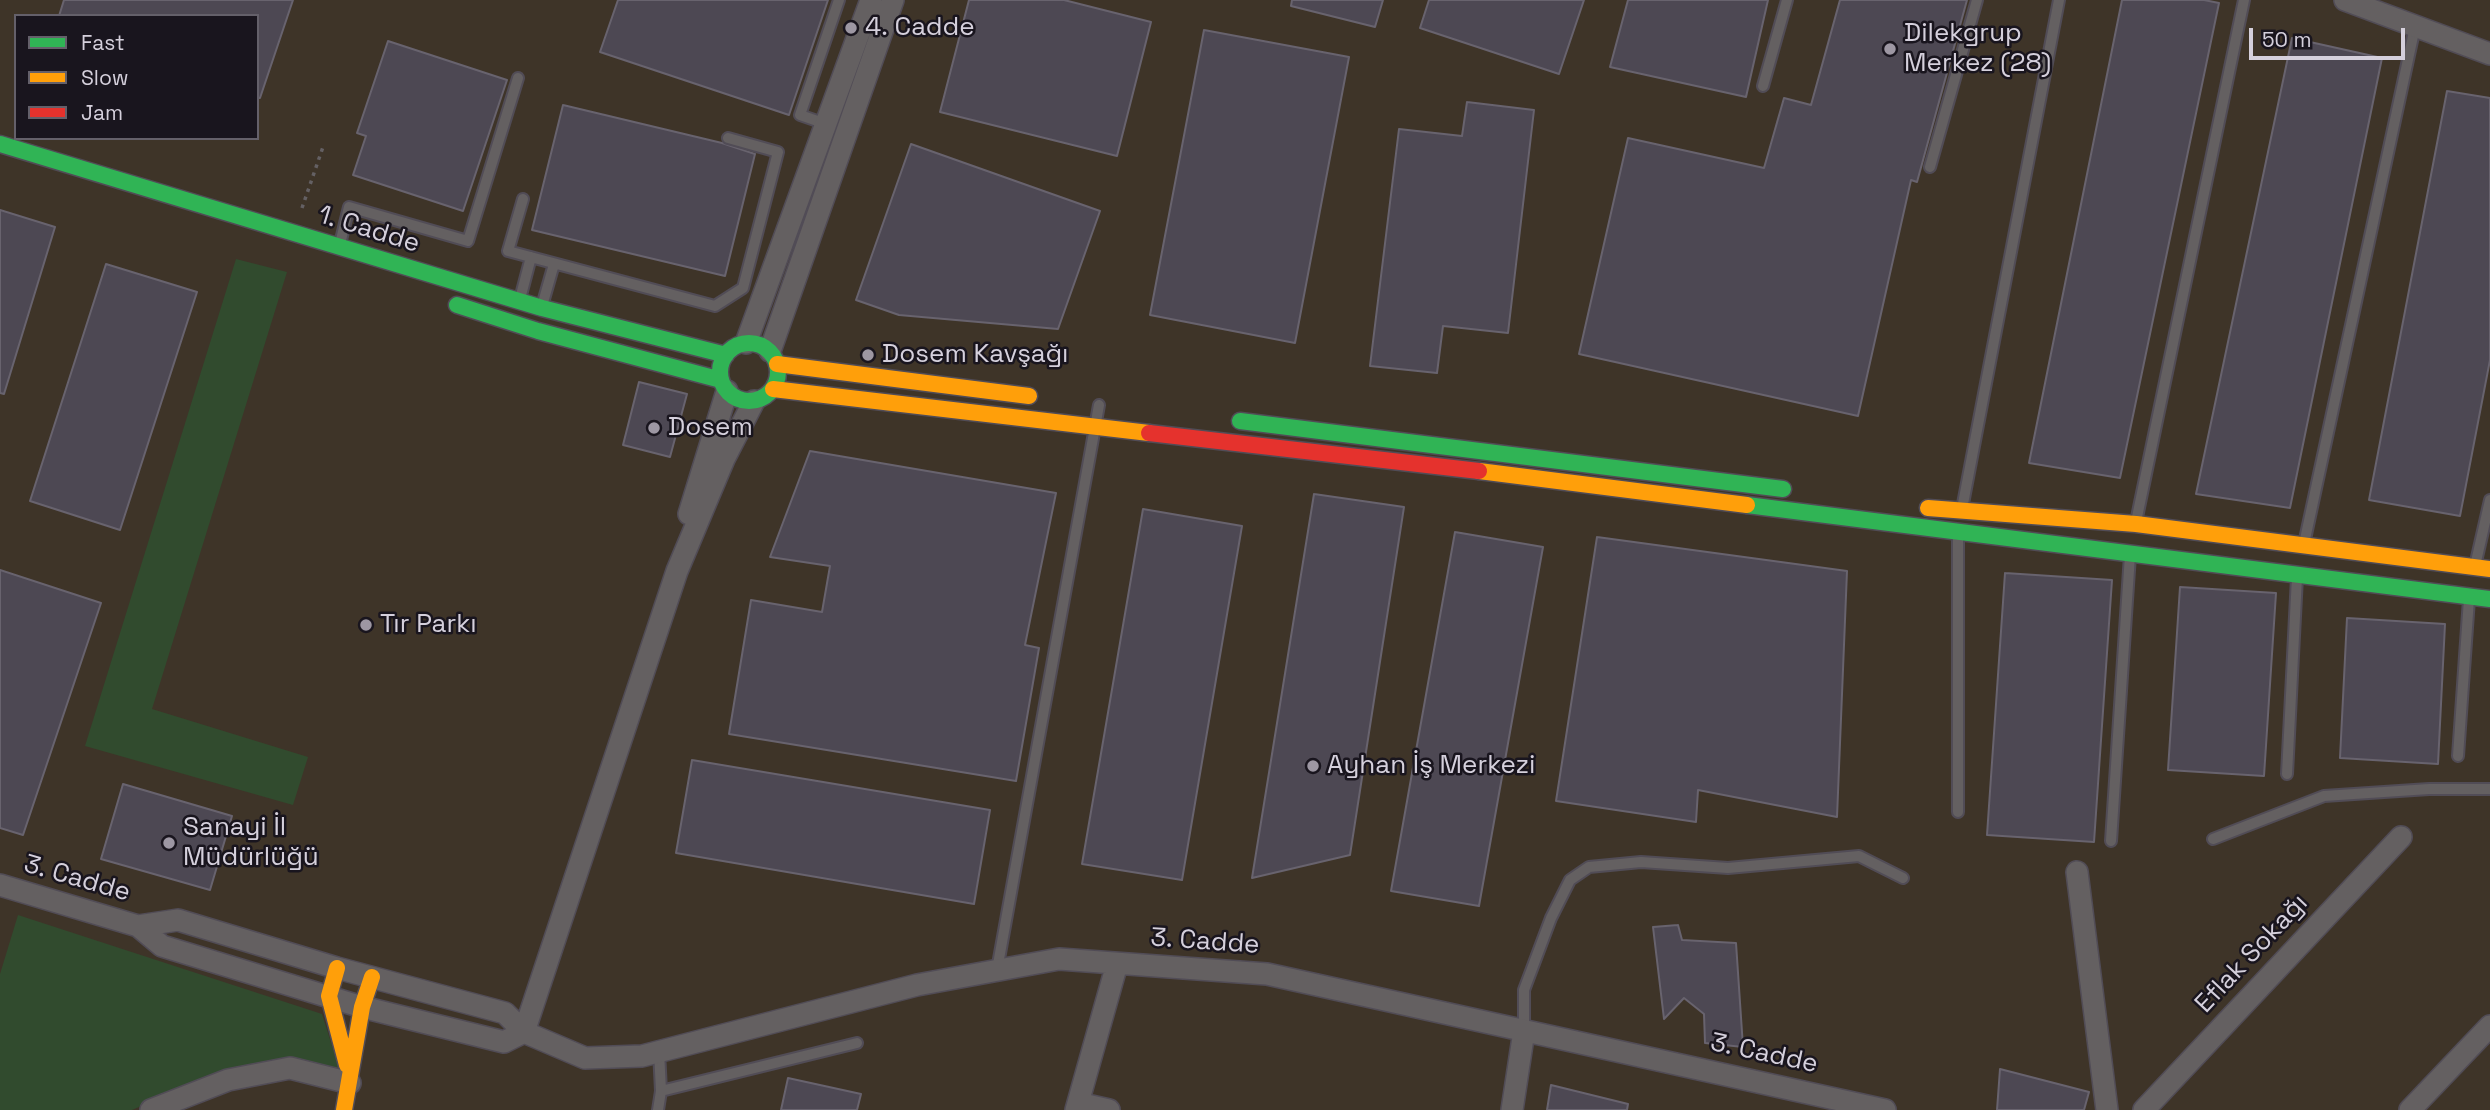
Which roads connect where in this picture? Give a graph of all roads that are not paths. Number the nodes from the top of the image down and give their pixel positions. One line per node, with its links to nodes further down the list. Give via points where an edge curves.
1 (839, 0): 13 (lane, via 800,115)
2 (871, 0): 13 (street)
3 (893, 0): 14 (street)
4 (1787, 0): 12 (lane)
5 (1977, 0): 17 (lane)
6 (2059, 0): 41 (lane)
7 (2244, 0): 43 (lane)
8 (2345, 0): 9 (street)
9 (2416, 27): 10 (street); 44 (lane)
10 (2490, 54)
11 (518, 78): 19 (lane, via 468,242 349,207)
12 (1763, 86)
13 (826, 124): 14 (street); 28 (street)
14 (847, 132): 30 (street)
15 (727, 138): 21 (lane, via 778,152 743,288 715,306)
16 (0, 144): 19 (street, 1. Cadde)
17 (1930, 167)
18 (523, 199): 20 (lane, via 508,251)
19 (339, 247): 22 (street); 24 (street, 1. Cadde)
20 (531, 257): 21 (lane); 24 (lane)
21 (554, 264): 25 (lane)
22 (334, 265)
23 (445, 301): 26 (street)
24 (519, 302): 25 (street, 1. Cadde); 26 (street)
25 (542, 308): 27 (street); 29 (street, 1. Cadde)
26 (514, 324): 27 (street)
27 (536, 331): 31 (street)
28 (746, 343): 29 (street); 30 (street)
29 (726, 355): 31 (street, via 720,371)
30 (773, 357): 32 (street, via 778,372); 33 (street)
31 (724, 386): 34 (street, via 744,400); 45 (street)
32 (773, 389): 34 (street); 37 (street)
33 (1045, 398)
34 (754, 401): 45 (street)
35 (1099, 405): 37 (lane)
36 (1223, 419): 38 (street)
37 (1096, 425): 42 (street); 61 (lane)
38 (1797, 490)
39 (2490, 500): 46 (lane)
40 (1906, 505): 41 (street)
41 (1961, 512): 42 (lane); 43 (street)
42 (1958, 534): 43 (street); 51 (lane)
43 (2133, 538): 44 (street); 44 (street); 54 (lane)
44 (2300, 560): 46 (street); 46 (street); 49 (lane)
45 (677, 571): 66 (street)
46 (2476, 580): 47 (street); 48 (lane)
47 (2490, 599)
48 (2458, 756)
49 (2287, 774)
50 (2490, 789): 53 (lane, via 2324,796)
51 (1958, 812)
52 (2401, 837): 80 (street, Eflak Sokağı)
53 (2213, 839)
54 (2111, 841)
55 (2077, 872): 79 (street)
56 (1903, 878): 67 (lane, via 1859,856 1728,868 1641,862 1588,867 1570,880 1551,918 1524,990)
57 (0, 885): 58 (street, 3. Cadde)
58 (138, 926): 60 (street, 3. Cadde, via 178,920); 63 (street, via 162,946)
59 (1117, 964): 61 (street, 3. Cadde, via 1059,960); 67 (street, 3. Cadde, via 1267,974); 72 (street)
60 (337, 968): 62 (street, 3. Cadde); 63 (street)
61 (996, 970): 69 (street, 3. Cadde, via 917,985)
62 (372, 977): 64 (street); 66 (street, 3. Cadde, via 505,1013)
63 (329, 996): 64 (street); 70 (street)
64 (362, 1007): 66 (street, via 504,1042); 70 (street)
65 (2490, 1026): 81 (street)
66 (524, 1031): 69 (street, 3. Cadde, via 585,1058)
67 (1524, 1031): 77 (street); 78 (street, 3. Cadde)
68 (857, 1043): 71 (lane)
69 (659, 1051): 71 (lane)
70 (350, 1083): 73 (street, via 290,1068 228,1080); 74 (street)
71 (661, 1091): 75 (lane)
72 (1077, 1107): 76 (street)
73 (151, 1110)
74 (344, 1110)
75 (658, 1110)
76 (1110, 1110)
77 (1512, 1110)
78 (1885, 1110)
79 (2107, 1110)
80 (2144, 1110)
81 (2410, 1110)

